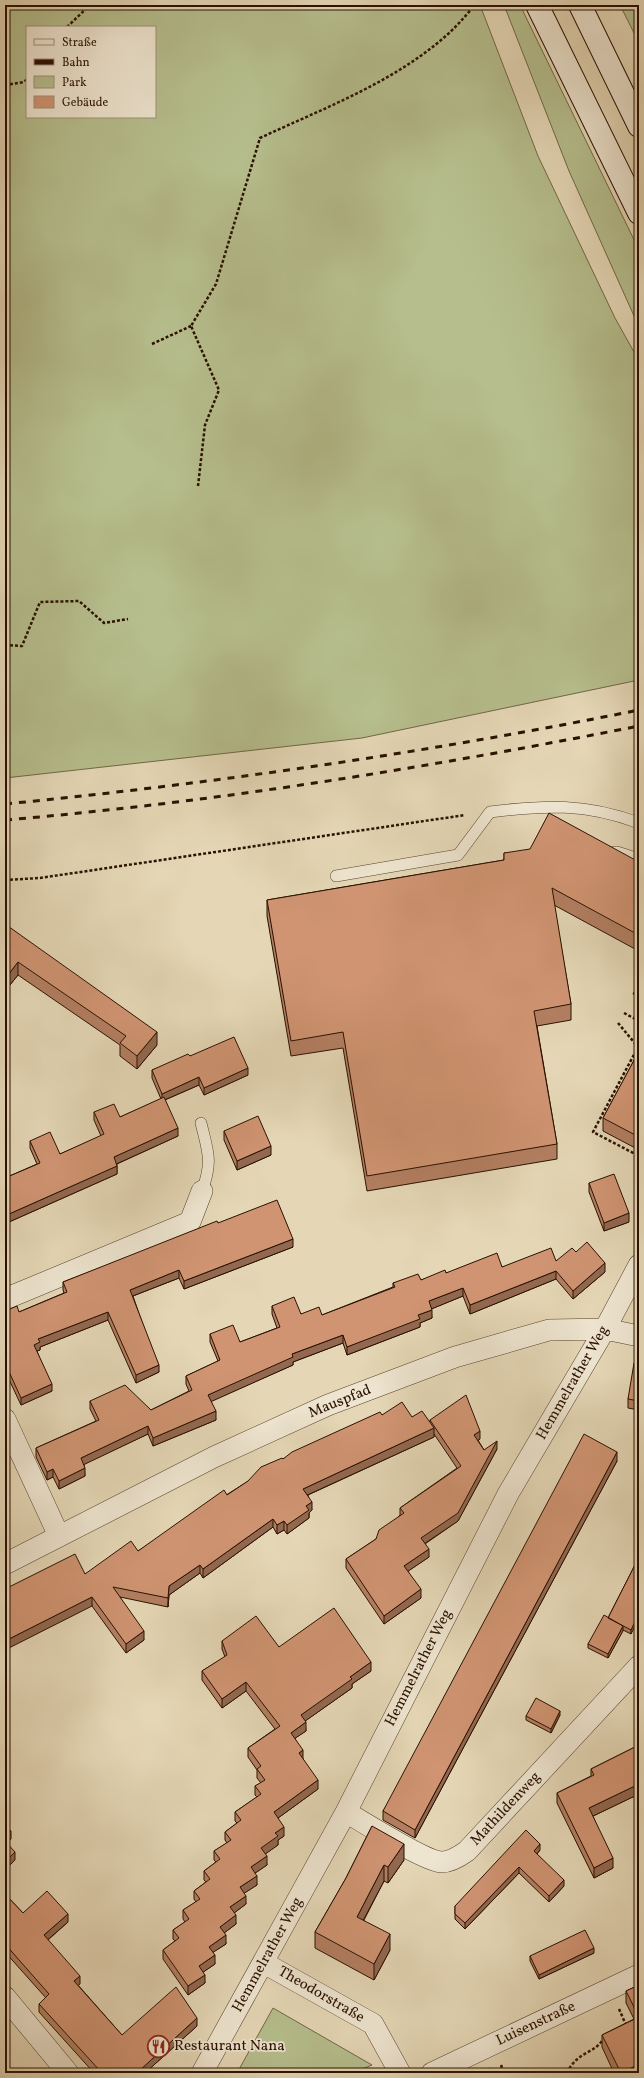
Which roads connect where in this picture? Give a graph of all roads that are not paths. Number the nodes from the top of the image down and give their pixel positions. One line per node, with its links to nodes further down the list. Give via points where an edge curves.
1 (537, 5): 4 (main road)
2 (580, 5): 3 (main road)
3 (639, 126)
4 (639, 213)
5 (639, 823): 8 (lane, via 616,814 569,806 490,812 458,855)
6 (607, 853): 7 (lane, via 617,852)
7 (639, 859)
8 (336, 876)
9 (201, 1123): 10 (lane, via 209,1153 209,1173)
10 (202, 1191): 12 (street, via 190,1222)
11 (639, 1265): 13 (street, Hemmelrather Weg)
12 (5, 1299)
13 (605, 1329): 14 (street, Mauspfad); 16 (street, Mauspfad, via 549,1330 455,1357 335,1402 214,1457); 19 (street, Hemmelrather Weg, via 508,1494)
14 (639, 1336)
15 (5, 1419): 16 (street)
16 (59, 1536): 17 (street, Mauspfad)
17 (5, 1564)
18 (639, 1666): 19 (street, Mathildenweg, via 458,1858 442,1862 424,1857)
19 (346, 1812): 20 (street, Hemmelrather Weg)
20 (264, 1962): 24 (street, Hemmelrather Weg); 25 (street, Theodorstraße, via 373,2024)
21 (639, 1974): 26 (street, Luisenstraße)
22 (7, 2003): 23 (street)
23 (68, 2073)
24 (202, 2073)
25 (400, 2073)
26 (432, 2073)

